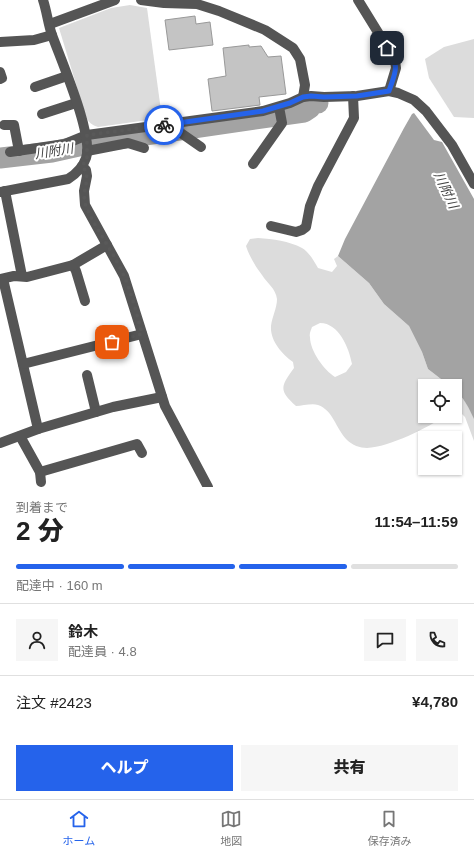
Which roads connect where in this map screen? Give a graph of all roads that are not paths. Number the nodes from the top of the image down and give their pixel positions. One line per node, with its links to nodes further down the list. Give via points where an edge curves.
1 (43, 0): 5 (street)
2 (115, 0): 5 (street)
3 (141, 0): 13 (street, via 197,4 265,30 293,48 300,59)
4 (358, 0): 11 (street, via 395,60 396,68)
5 (50, 24): 6 (street)
6 (52, 35): 7 (street, via 34,40); 9 (street)
7 (0, 42)
8 (0, 72): 10 (street)
9 (67, 76): 12 (street); 15 (street)
10 (0, 79)
11 (392, 82): 14 (street); 25 (street, via 405,96 426,111 452,145)
12 (36, 87)
13 (307, 96): 14 (street); 16 (street)
14 (353, 96): 27 (street, via 354,118 318,186 310,206 306,227 296,232)
15 (76, 103): 17 (street); 20 (street)
16 (280, 113): 19 (street, via 263,111); 23 (street, via 282,123)
17 (42, 114)
18 (4, 125): 20 (street, via 14,126 14,151)
19 (175, 129): 20 (street); 21 (street)
20 (87, 143): 22 (street, via 128,143); 24 (street, via 87,158)
21 (201, 147)
22 (144, 148)
23 (253, 164)
24 (82, 166): 26 (street, via 68,178); 28 (street, via 87,176 85,205)
25 (474, 184)
26 (2, 191): 30 (street)
27 (271, 226)
28 (107, 245): 29 (street); 33 (street, via 124,276)
29 (73, 265): 30 (street); 32 (street)
30 (22, 276): 31 (street)
31 (1, 279): 34 (street)
32 (84, 301)
33 (142, 334): 34 (street); 36 (street)
34 (23, 364): 38 (street)
35 (87, 375): 37 (street)
36 (162, 397): 37 (street); 42 (street)
37 (96, 412): 38 (street)
38 (38, 429): 39 (street)
39 (20, 436): 40 (street); 41 (street, via 40,477 137,444)
40 (0, 442)
41 (142, 453)
42 (208, 487)

